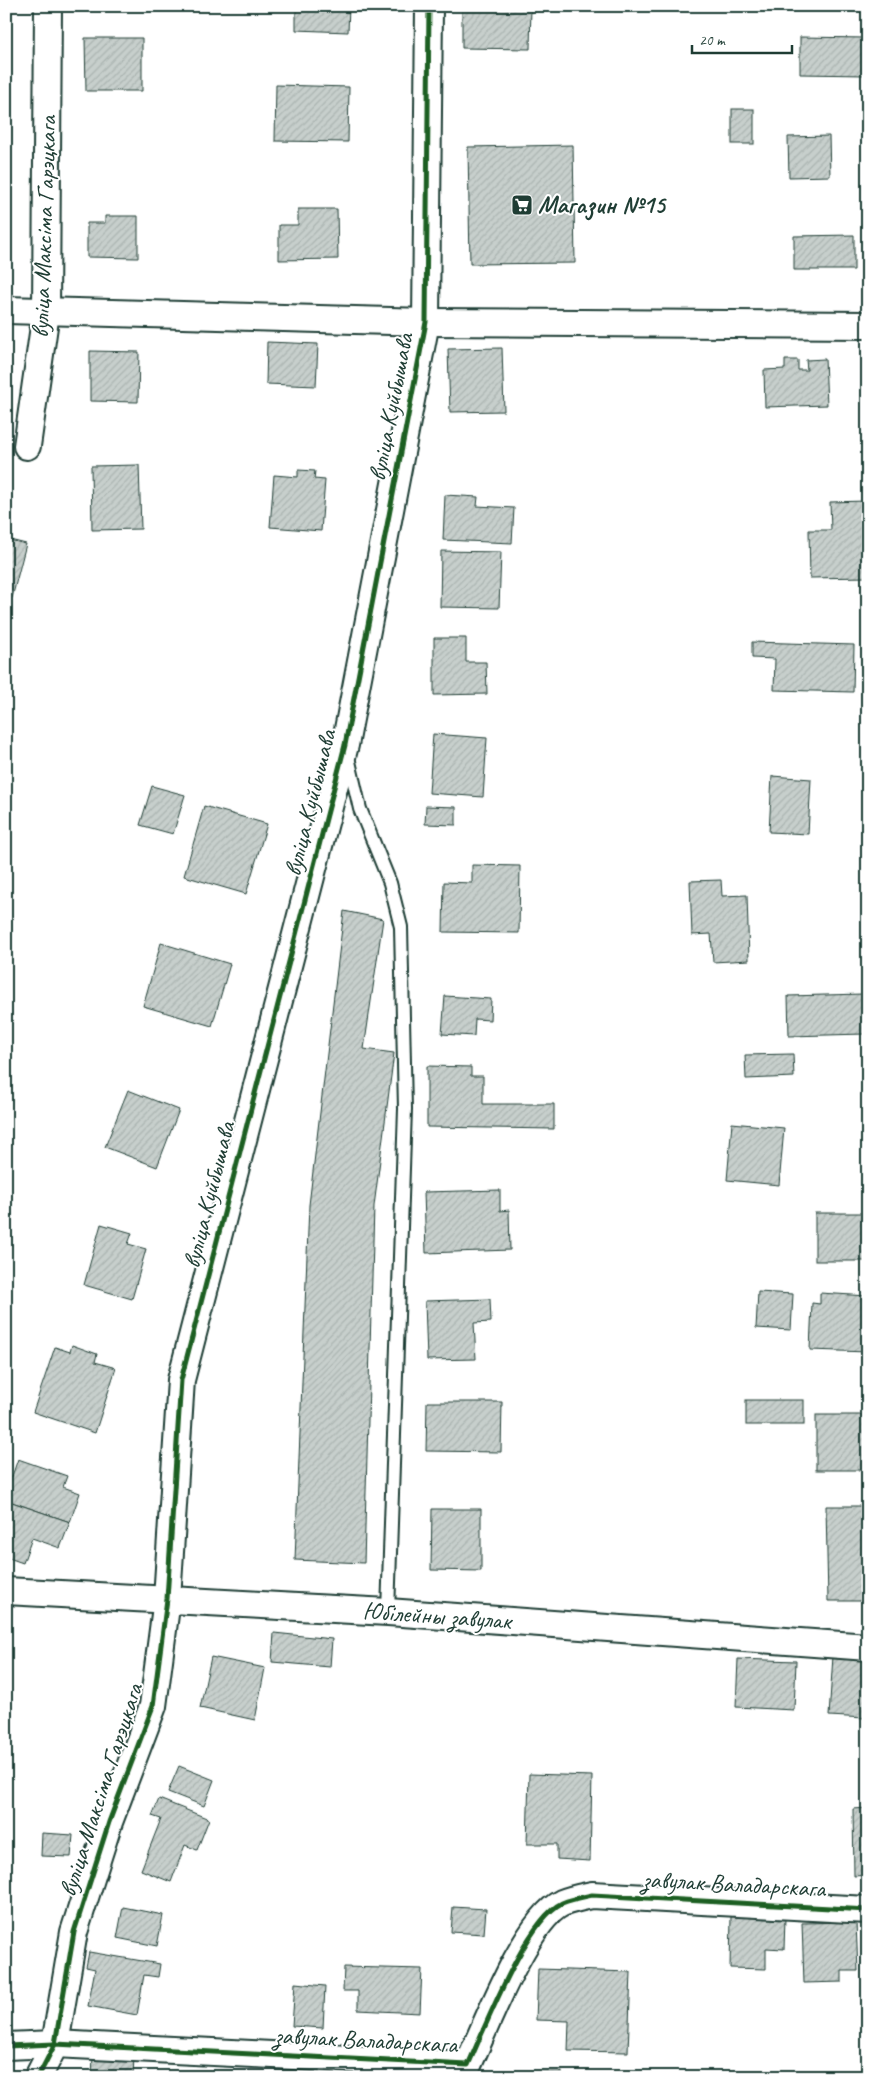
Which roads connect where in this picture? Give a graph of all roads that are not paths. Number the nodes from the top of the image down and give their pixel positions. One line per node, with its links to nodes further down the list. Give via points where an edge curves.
1 (48, 6): 4 (street, вуліца Максіма Гарэцкага)
2 (429, 6): 5 (street, вуліца Куйбышава)
3 (6, 310): 4 (street)
4 (46, 312): 5 (street); 7 (street, вуліца Максіма Гарэцкага)
5 (426, 322): 6 (street); 8 (street, вуліца Куйбышава)
6 (868, 325)
7 (27, 446)
8 (345, 744): 10 (street, вуліца Куйбышава, via 181,1380); 11 (lane, via 360,809 390,883 401,927 405,1109)
9 (6, 1591): 10 (street, Юбілейны завулак)
10 (167, 1599): 11 (street, Юбілейны завулак); 14 (street, вуліца Максіма Гарэцкага, via 153,1706 109,1822 74,1932)
11 (388, 1612): 12 (street, Юбілейны завулак)
12 (868, 1647)
13 (868, 1910): 16 (street, завулак Валадарскага, via 592,1895 561,1904 534,1928 514,1965)
14 (55, 2044): 15 (street, завулак Валадарскага); 16 (street, завулак Валадарскага); 17 (street, вуліца Максіма Гарэцкага)
15 (6, 2046)
16 (468, 2071)
17 (38, 2077)

